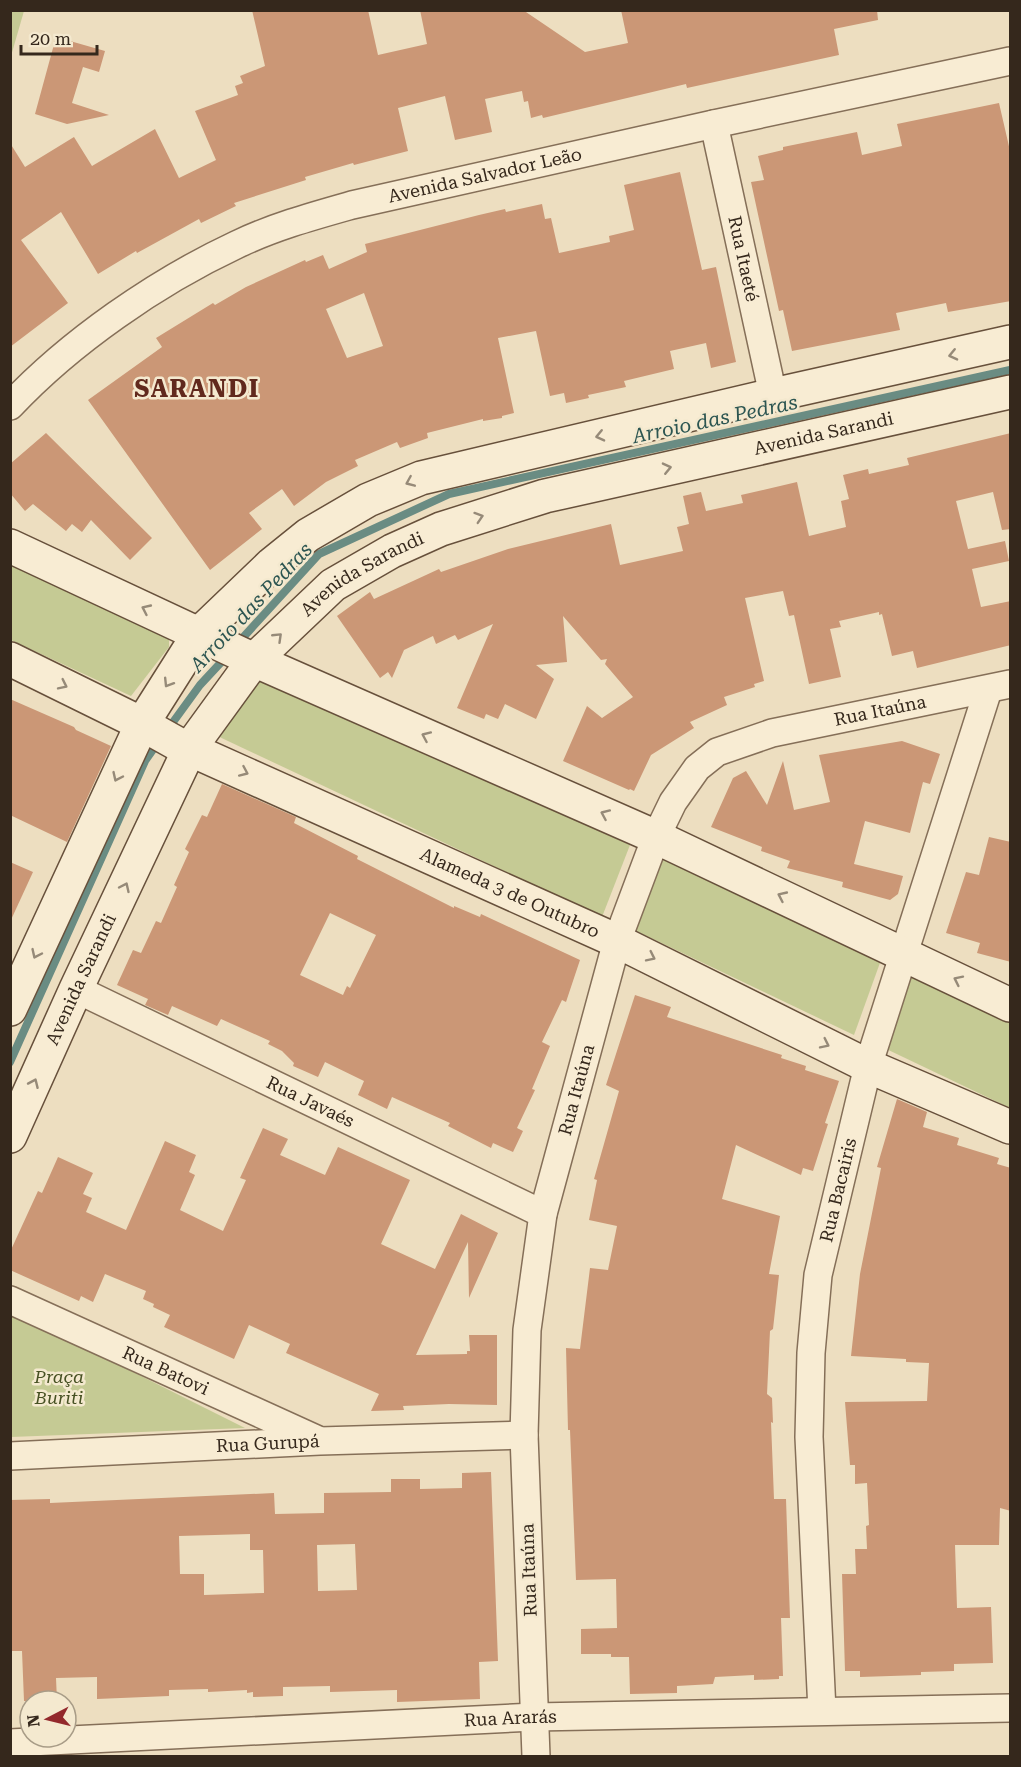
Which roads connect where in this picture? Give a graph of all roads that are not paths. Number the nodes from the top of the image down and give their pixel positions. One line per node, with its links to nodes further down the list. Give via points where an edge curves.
1 (1011, 61): 2 (street, Avenida Salvador Leão)
2 (714, 124): 5 (street, Rua Itaeté); 6 (street, Avenida Salvador Leão, via 352,205 237,244 163,284 94,332)
3 (1011, 342): 5 (street, Avenida Sarandi, one-way to 5)
4 (1011, 392): 9 (street, Avenida Sarandi, one-way to 4, via 333,585 392,551 441,529 545,496)
5 (773, 395): 8 (street, Avenida Sarandi, one-way to 8, via 421,478 368,500 308,535 272,564)
6 (10, 406)
7 (10, 546): 8 (street, one-way to 7)
8 (205, 637): 9 (street); 12 (street, Avenida Sarandi, one-way to 12)
9 (249, 658): 12 (street, Avenida Sarandi); 13 (street, one-way to 9)
10 (10, 659): 12 (street, Alameda 3 de Outubro, one-way to 12)
11 (999, 687): 13 (street, Rua Itaúna, via 772,733 717,752 697,768 673,802); 15 (street, Rua Bacairis)
12 (164, 736): 14 (street, Alameda 3 de Outubro, one-way to 14); 16 (street, Avenida Sarandi, one-way to 12); 18 (street, Avenida Sarandi, one-way to 18)
13 (656, 837): 14 (street, Rua Itaúna); 15 (street, one-way to 13)
14 (617, 941): 19 (street, Alameda 3 de Outubro, one-way to 19); 22 (street, Rua Itaúna)
15 (902, 953): 17 (street, one-way to 15); 19 (street, Rua Bacairis)
16 (76, 989): 21 (street, Avenida Sarandi, one-way to 16); 22 (street, Rua Javaés)
17 (1011, 1005)
18 (10, 1009)
19 (868, 1066): 20 (street, Alameda 3 de Outubro); 28 (street, Rua Bacairis, via 818,1275 811,1353 809,1437)
20 (1011, 1127)
21 (10, 1136)
22 (543, 1214): 24 (street, Rua Itaúna, via 527,1330)
23 (10, 1300): 25 (street, Rua Batovi)
24 (524, 1436): 25 (street, Rua Gurupá); 29 (street, Rua Itaúna)
25 (320, 1441): 26 (street, Rua Gurupá)
26 (10, 1456)
27 (1011, 1708): 28 (street, Rua Ararás)
28 (822, 1711): 29 (street, Rua Ararás)
29 (534, 1717): 30 (street, Rua Ararás); 31 (street, Rua Itaúna)
30 (78, 1744)
31 (536, 1756)

